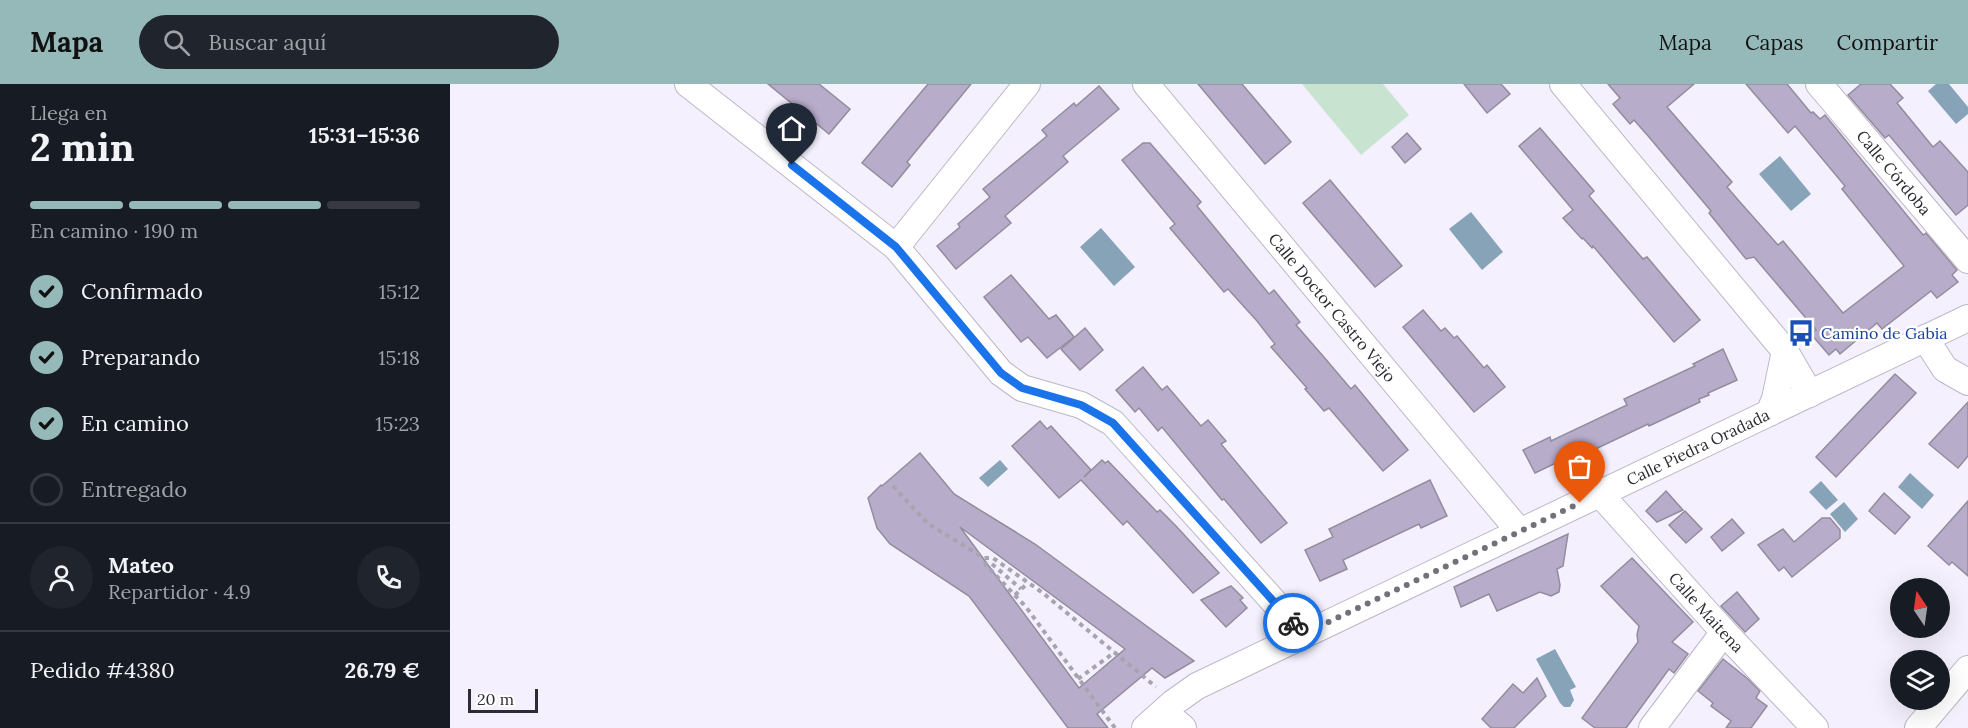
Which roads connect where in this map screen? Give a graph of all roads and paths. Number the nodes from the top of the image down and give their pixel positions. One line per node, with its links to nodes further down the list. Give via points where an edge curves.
1 (688, 84): 6 (street)
2 (1028, 84): 6 (street)
3 (1146, 84): 16 (street, Calle Doctor Castro Viejo)
4 (1819, 84): 7 (street, Calle Córdoba)
5 (1569, 86): 10 (street)
6 (896, 247): 23 (street, via 1001,373 1022,388 1081,405 1113,423)
7 (1968, 260)
8 (1968, 318): 9 (street, Calle Piedra Oradada)
9 (1925, 338): 11 (street, via 1945,369); 12 (street, Calle Piedra Oradada)
10 (1785, 351): 12 (street); 13 (street)
11 (1968, 382)
12 (1817, 390): 13 (street, Calle Piedra Oradada)
13 (1769, 413): 15 (street, Calle Piedra Oradada)
14 (893, 486): 17 (path, via 927,523)
15 (1600, 494): 16 (street, Calle Piedra Oradada); 22 (street, Calle Maitena)
16 (1519, 531): 23 (street, Calle Piedra Oradada)
17 (984, 558): 19 (path, via 993,558); 21 (path)
18 (992, 564): 20 (path)
19 (1028, 583): 20 (path); 24 (path)
20 (1022, 589): 21 (path)
21 (1015, 595): 26 (path)
22 (1724, 632): 31 (street); 32 (street, Calle Maitena)
23 (1303, 634): 27 (street, Calle Piedra Oradada, via 1197,686)
24 (1115, 652): 26 (path); 27 (path)
25 (1968, 669): 33 (street)
26 (1078, 679): 28 (path)
27 (1169, 707): 29 (street, Calle Piedra Oradada); 30 (street)
28 (1115, 728)
29 (1145, 728)
30 (1183, 728)
31 (1652, 728)
32 (1815, 728)
33 (1918, 728)

